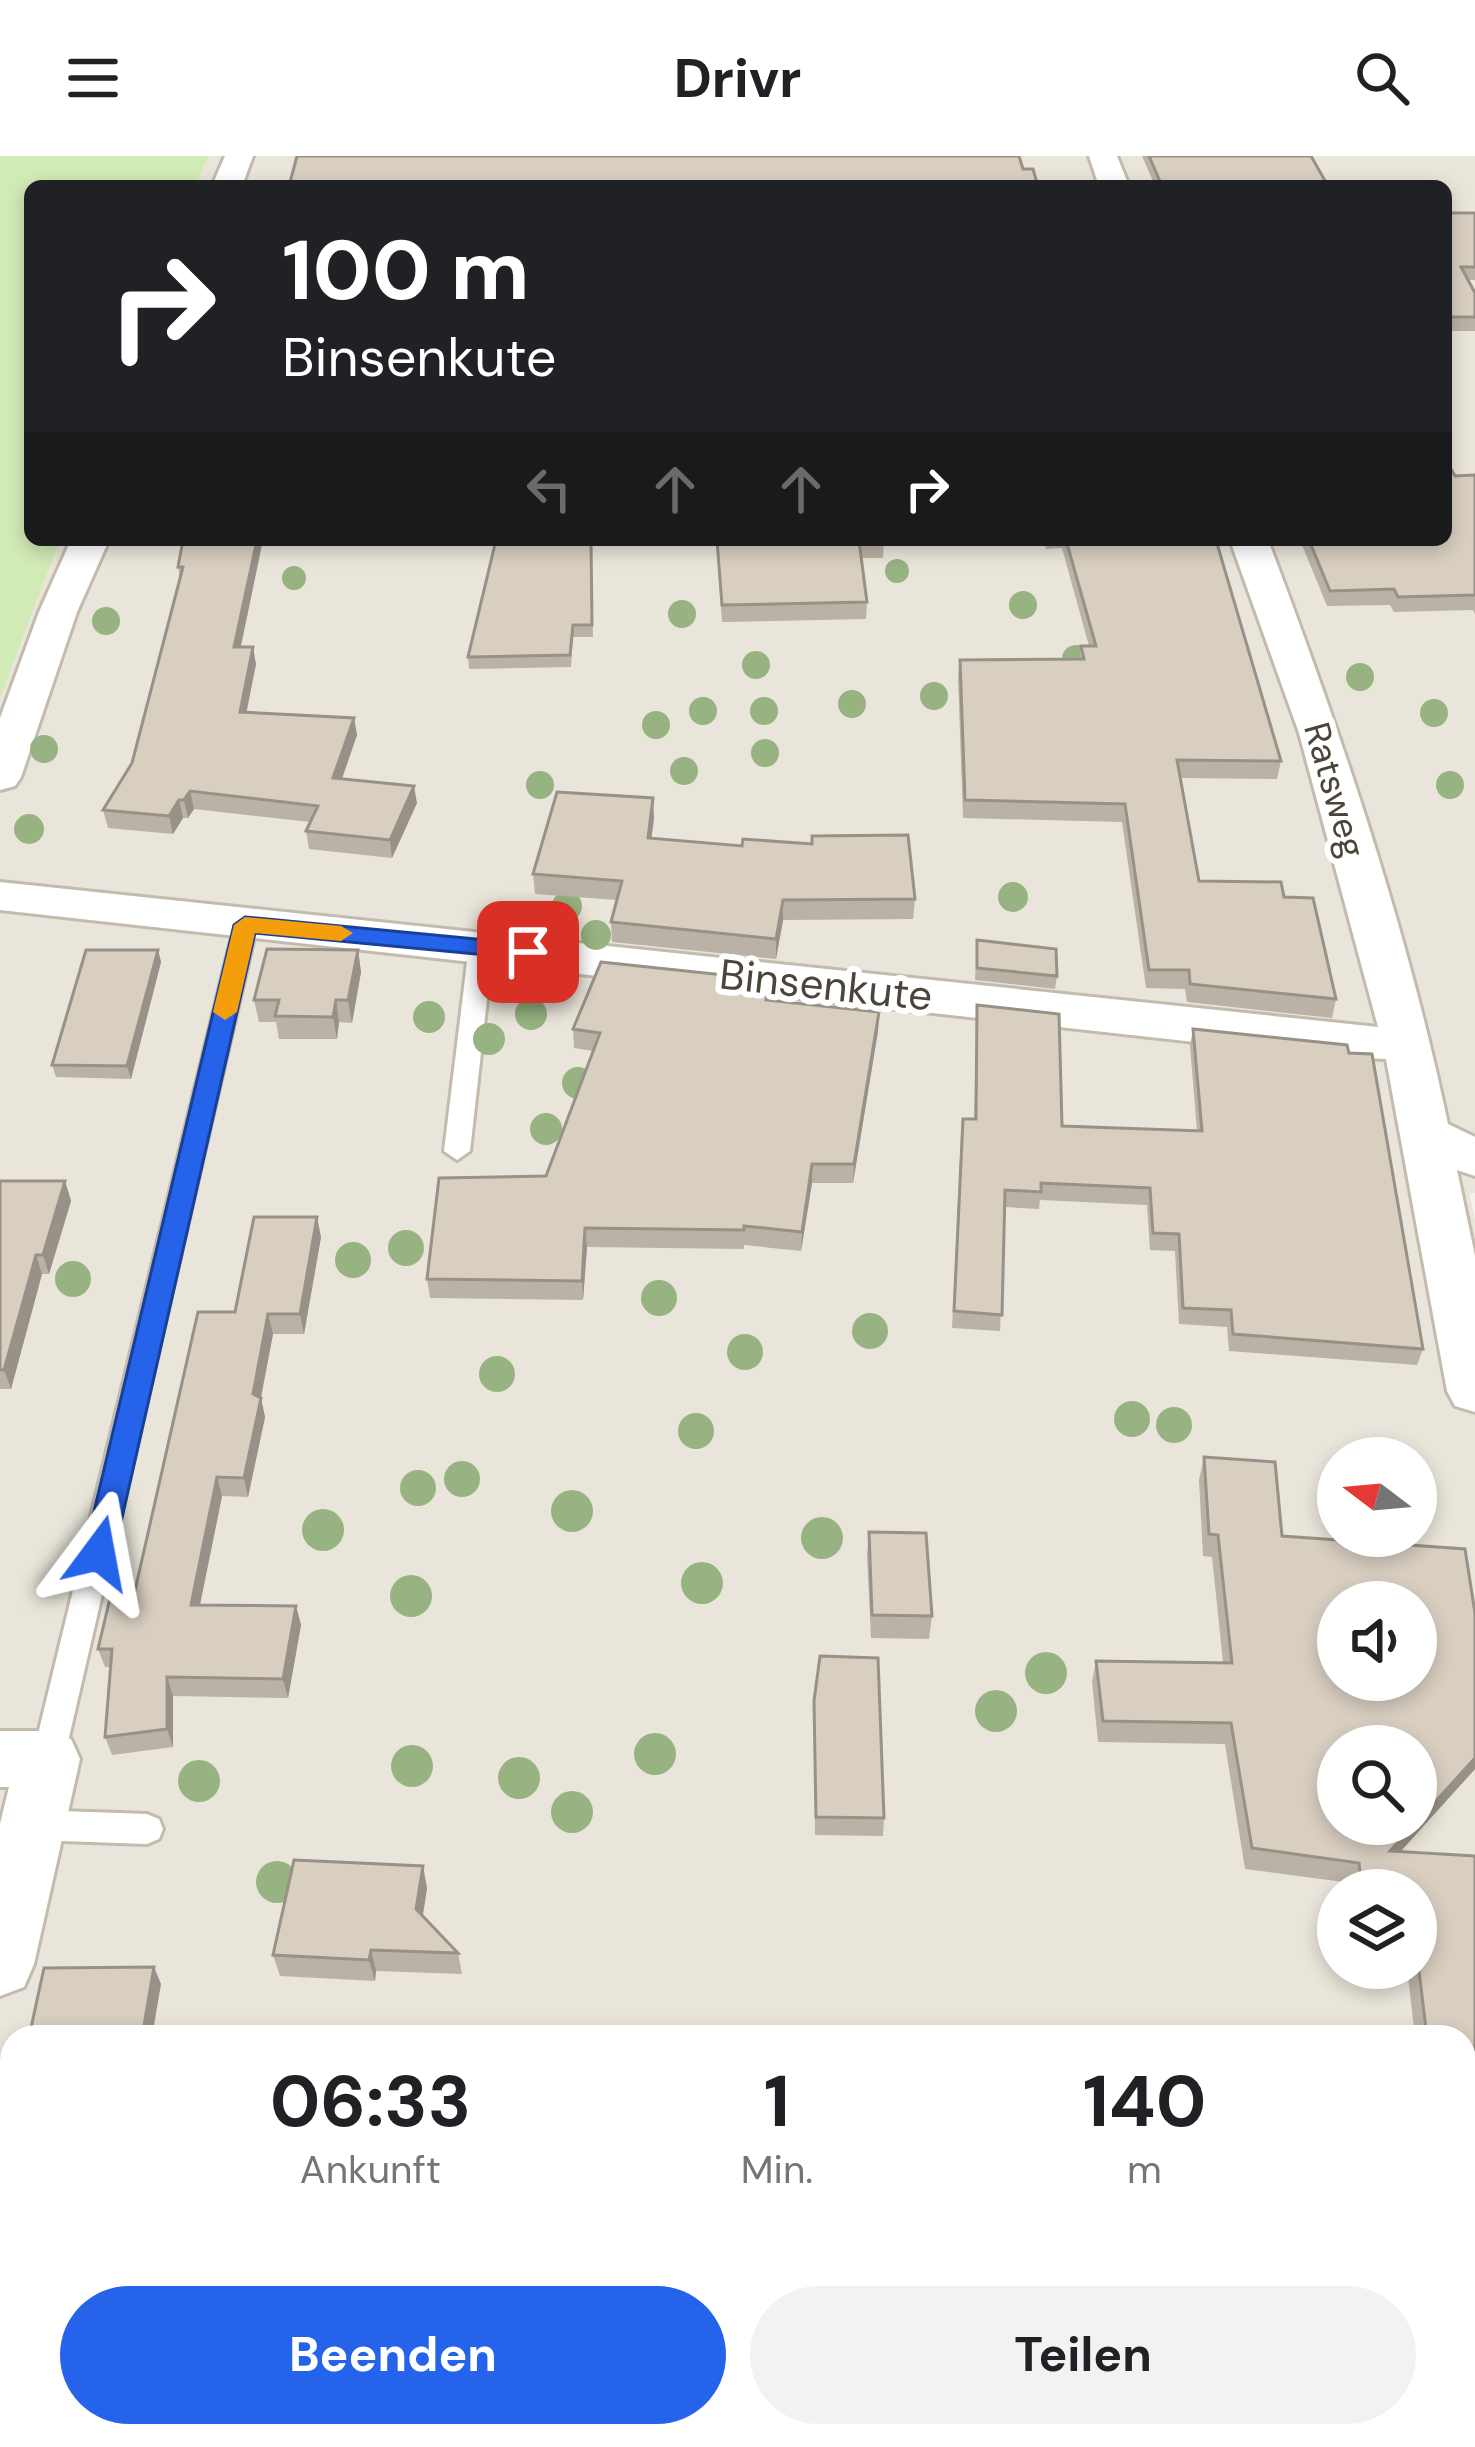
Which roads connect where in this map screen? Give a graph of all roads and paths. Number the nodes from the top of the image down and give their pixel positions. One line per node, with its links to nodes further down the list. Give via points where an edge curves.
1 (86, 546): 3 (street)
2 (1251, 546): 7 (street, Ratsweg, via 1320,733)
3 (0, 777)
4 (0, 896): 5 (street, Binsenkute)
5 (245, 925): 6 (street, Binsenkute); 12 (lane)
6 (481, 946): 7 (street, Binsenkute); 9 (lane)
7 (1407, 1044): 8 (street, Ratsweg)
8 (1422, 1132): 10 (street); 11 (street, Ratsweg)
9 (457, 1150)
10 (1475, 1158)
11 (1475, 1391)
12 (24, 1760): 13 (street)
13 (33, 1825): 14 (lane); 15 (street)
14 (147, 1829)
15 (0, 1964)

